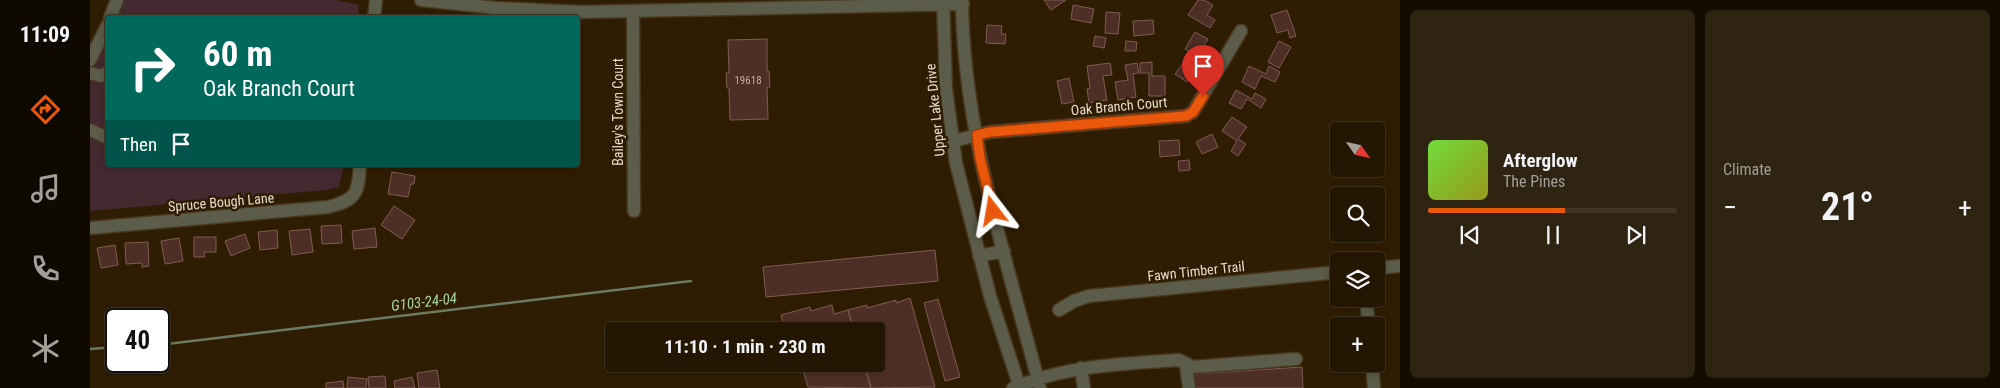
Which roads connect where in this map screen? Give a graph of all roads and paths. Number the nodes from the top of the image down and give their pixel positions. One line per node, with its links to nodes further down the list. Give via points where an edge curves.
1 (117, 0): 9 (street)
2 (376, 0): 10 (street)
3 (421, 0): 7 (street, via 496,8)
4 (962, 2): 5 (street); 17 (street, via 966,72)
5 (943, 3): 6 (street); 19 (street, Upper Lake Drive, via 946,89)
6 (792, 4): 8 (street)
7 (581, 6): 8 (street)
8 (633, 12): 21 (street, Bailey's Town Court)
9 (111, 15)
10 (374, 15)
11 (1241, 31): 17 (street, Oak Branch Court, via 1193,112 1186,116)
12 (103, 47): 13 (street)
13 (90, 60)
14 (90, 73): 15 (street)
15 (105, 74)
16 (90, 130): 18 (street)
17 (977, 135): 19 (street, Oak Branch Court); 23 (street)
18 (105, 137)
19 (953, 141): 24 (street, Upper Lake Drive)
20 (360, 167): 22 (street, Spruce Bough Lane, via 358,185 352,198 328,207)
21 (634, 211)
22 (90, 228)
23 (1004, 251): 24 (street); 33 (street)
24 (979, 256): 34 (street, Upper Lake Drive)
25 (1400, 266): 26 (street)
26 (1385, 267)
27 (1330, 273): 28 (street, Fawn Timber Trail, via 1089,296)
28 (1059, 310)
29 (1296, 359): 30 (street)
30 (1186, 365): 31 (street, via 1179,360); 36 (street)
31 (1081, 368): 33 (street); 35 (street)
32 (1373, 372): 37 (street)
33 (1039, 383): 34 (street)
34 (1017, 387)
35 (1084, 388)
36 (1189, 388)
37 (1374, 388)

